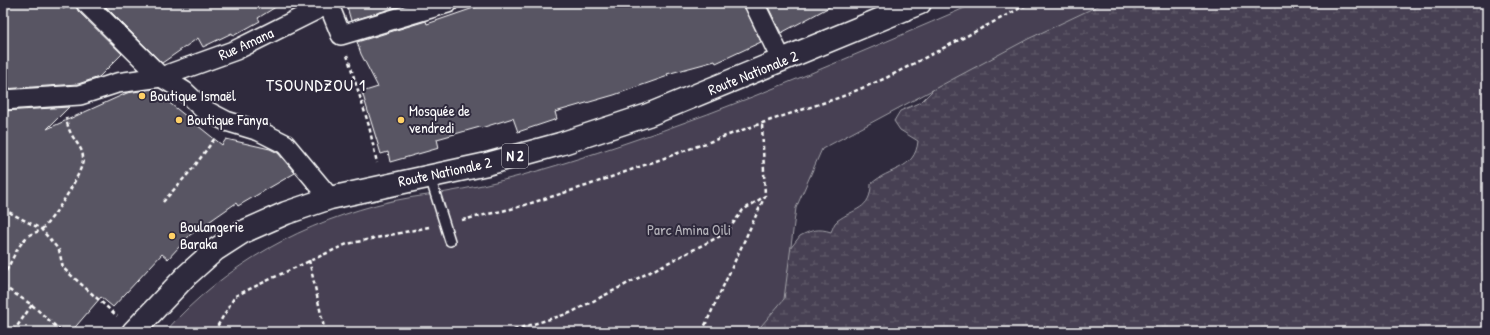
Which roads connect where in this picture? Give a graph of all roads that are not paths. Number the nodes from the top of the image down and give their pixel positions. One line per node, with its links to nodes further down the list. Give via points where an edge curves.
1 (86, 3): 7 (street)
2 (328, 3): 3 (street, via 341,35); 7 (street, Rue Amana, via 236,50)
3 (448, 3)
4 (754, 3): 6 (street)
5 (920, 3): 6 (main road, Route Nationale 2 / N 2)
6 (782, 61): 9 (main road, Route Nationale 2 / N 2, via 648,115 560,144)
7 (161, 77): 8 (street, Rue Amana, via 117,84 80,95); 10 (street, via 184,91 203,109 226,121 259,131 285,144)
8 (3, 100)
9 (430, 177): 10 (main road, Route Nationale 2 / N 2); 11 (lane)
10 (330, 198): 12 (main road, Route Nationale 2 / N 2, via 286,213 243,232 214,250)
11 (450, 241)
12 (133, 331)

